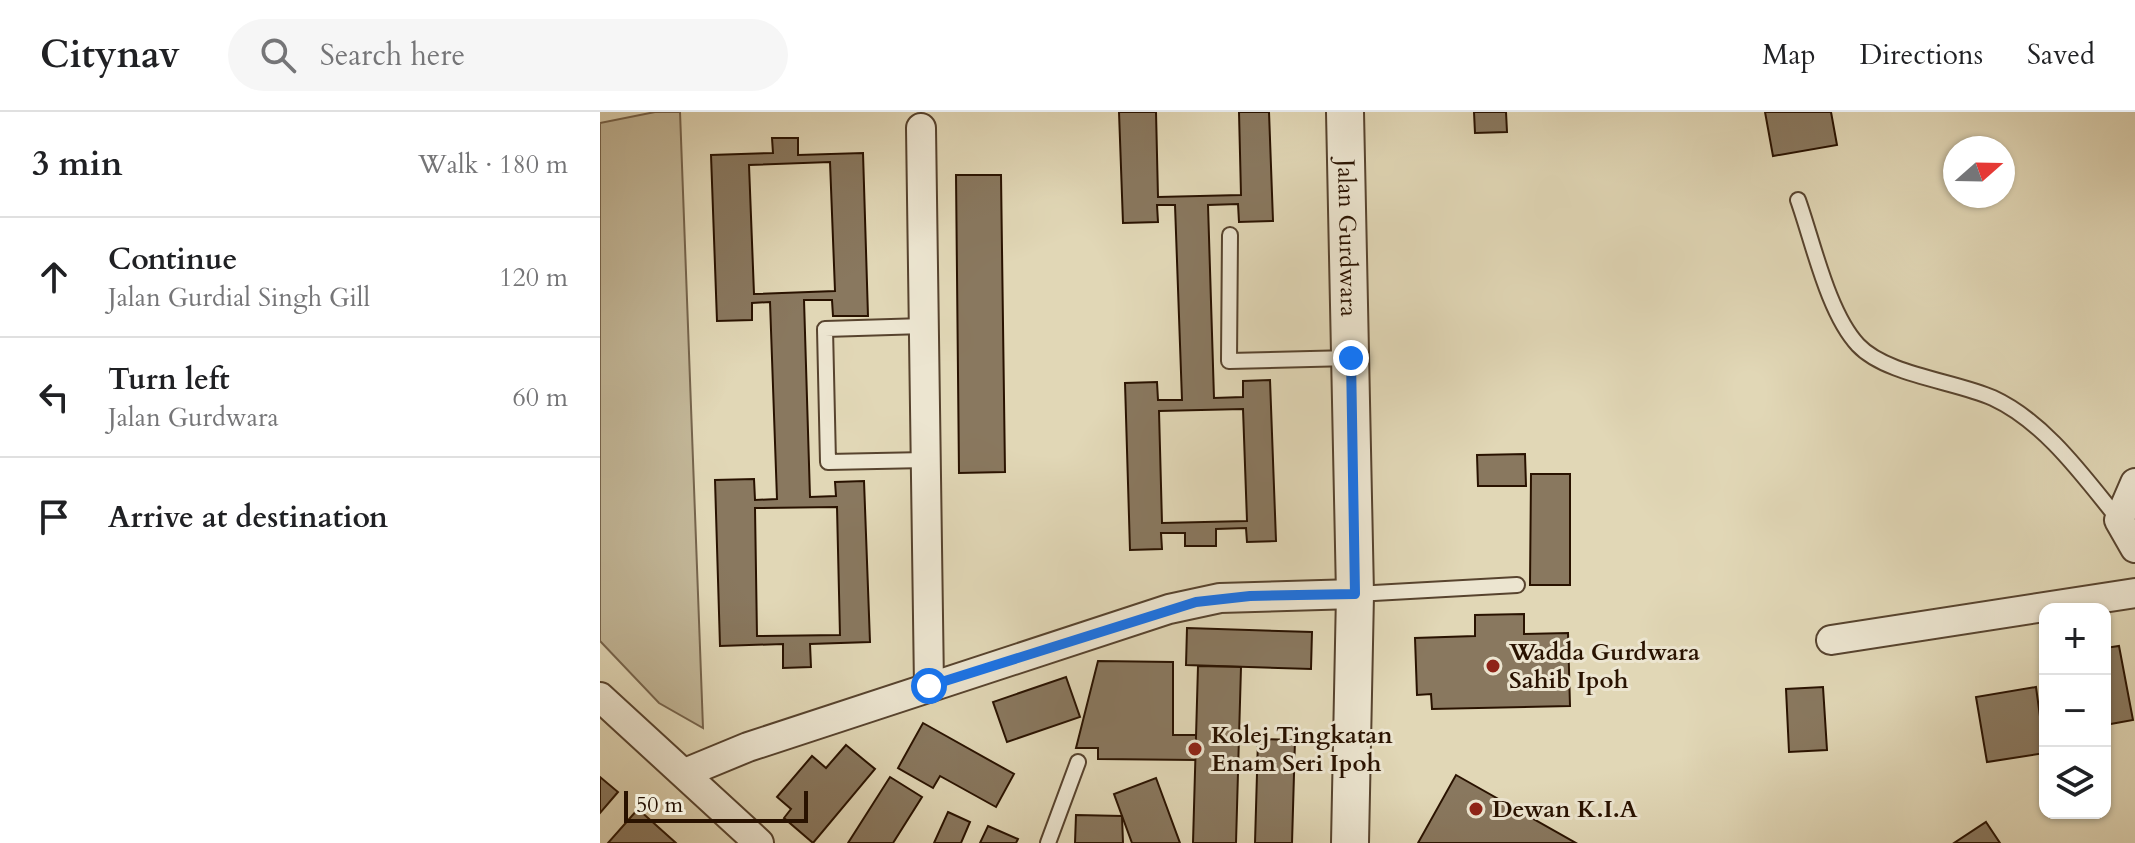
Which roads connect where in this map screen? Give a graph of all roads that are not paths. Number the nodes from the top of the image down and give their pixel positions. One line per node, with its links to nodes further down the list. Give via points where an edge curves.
1 (1345, 112): 6 (street, Jalan Gurdwara)
2 (921, 128): 5 (street)
3 (1798, 200): 9 (lane, via 1843,326 1859,347 1900,368 1996,399 2070,460)
4 (1230, 235): 6 (lane, via 1229,361)
5 (924, 326): 7 (street); 7 (lane, via 825,329 828,462)
6 (1351, 358): 13 (street, Jalan Gurdwara)
7 (926, 460): 15 (street)
8 (2135, 483): 9 (street)
9 (2119, 520): 10 (street)
10 (2135, 548)
11 (1517, 585): 13 (lane)
12 (2135, 593): 14 (street)
13 (1355, 594): 15 (street, via 1196,602); 21 (street, Jalan Gurdwara)
14 (1831, 640)
15 (929, 686): 18 (street)
16 (600, 697): 18 (street)
17 (1078, 762): 20 (lane)
18 (685, 773): 19 (street)
19 (759, 843)
20 (1048, 843)
21 (1350, 843)

